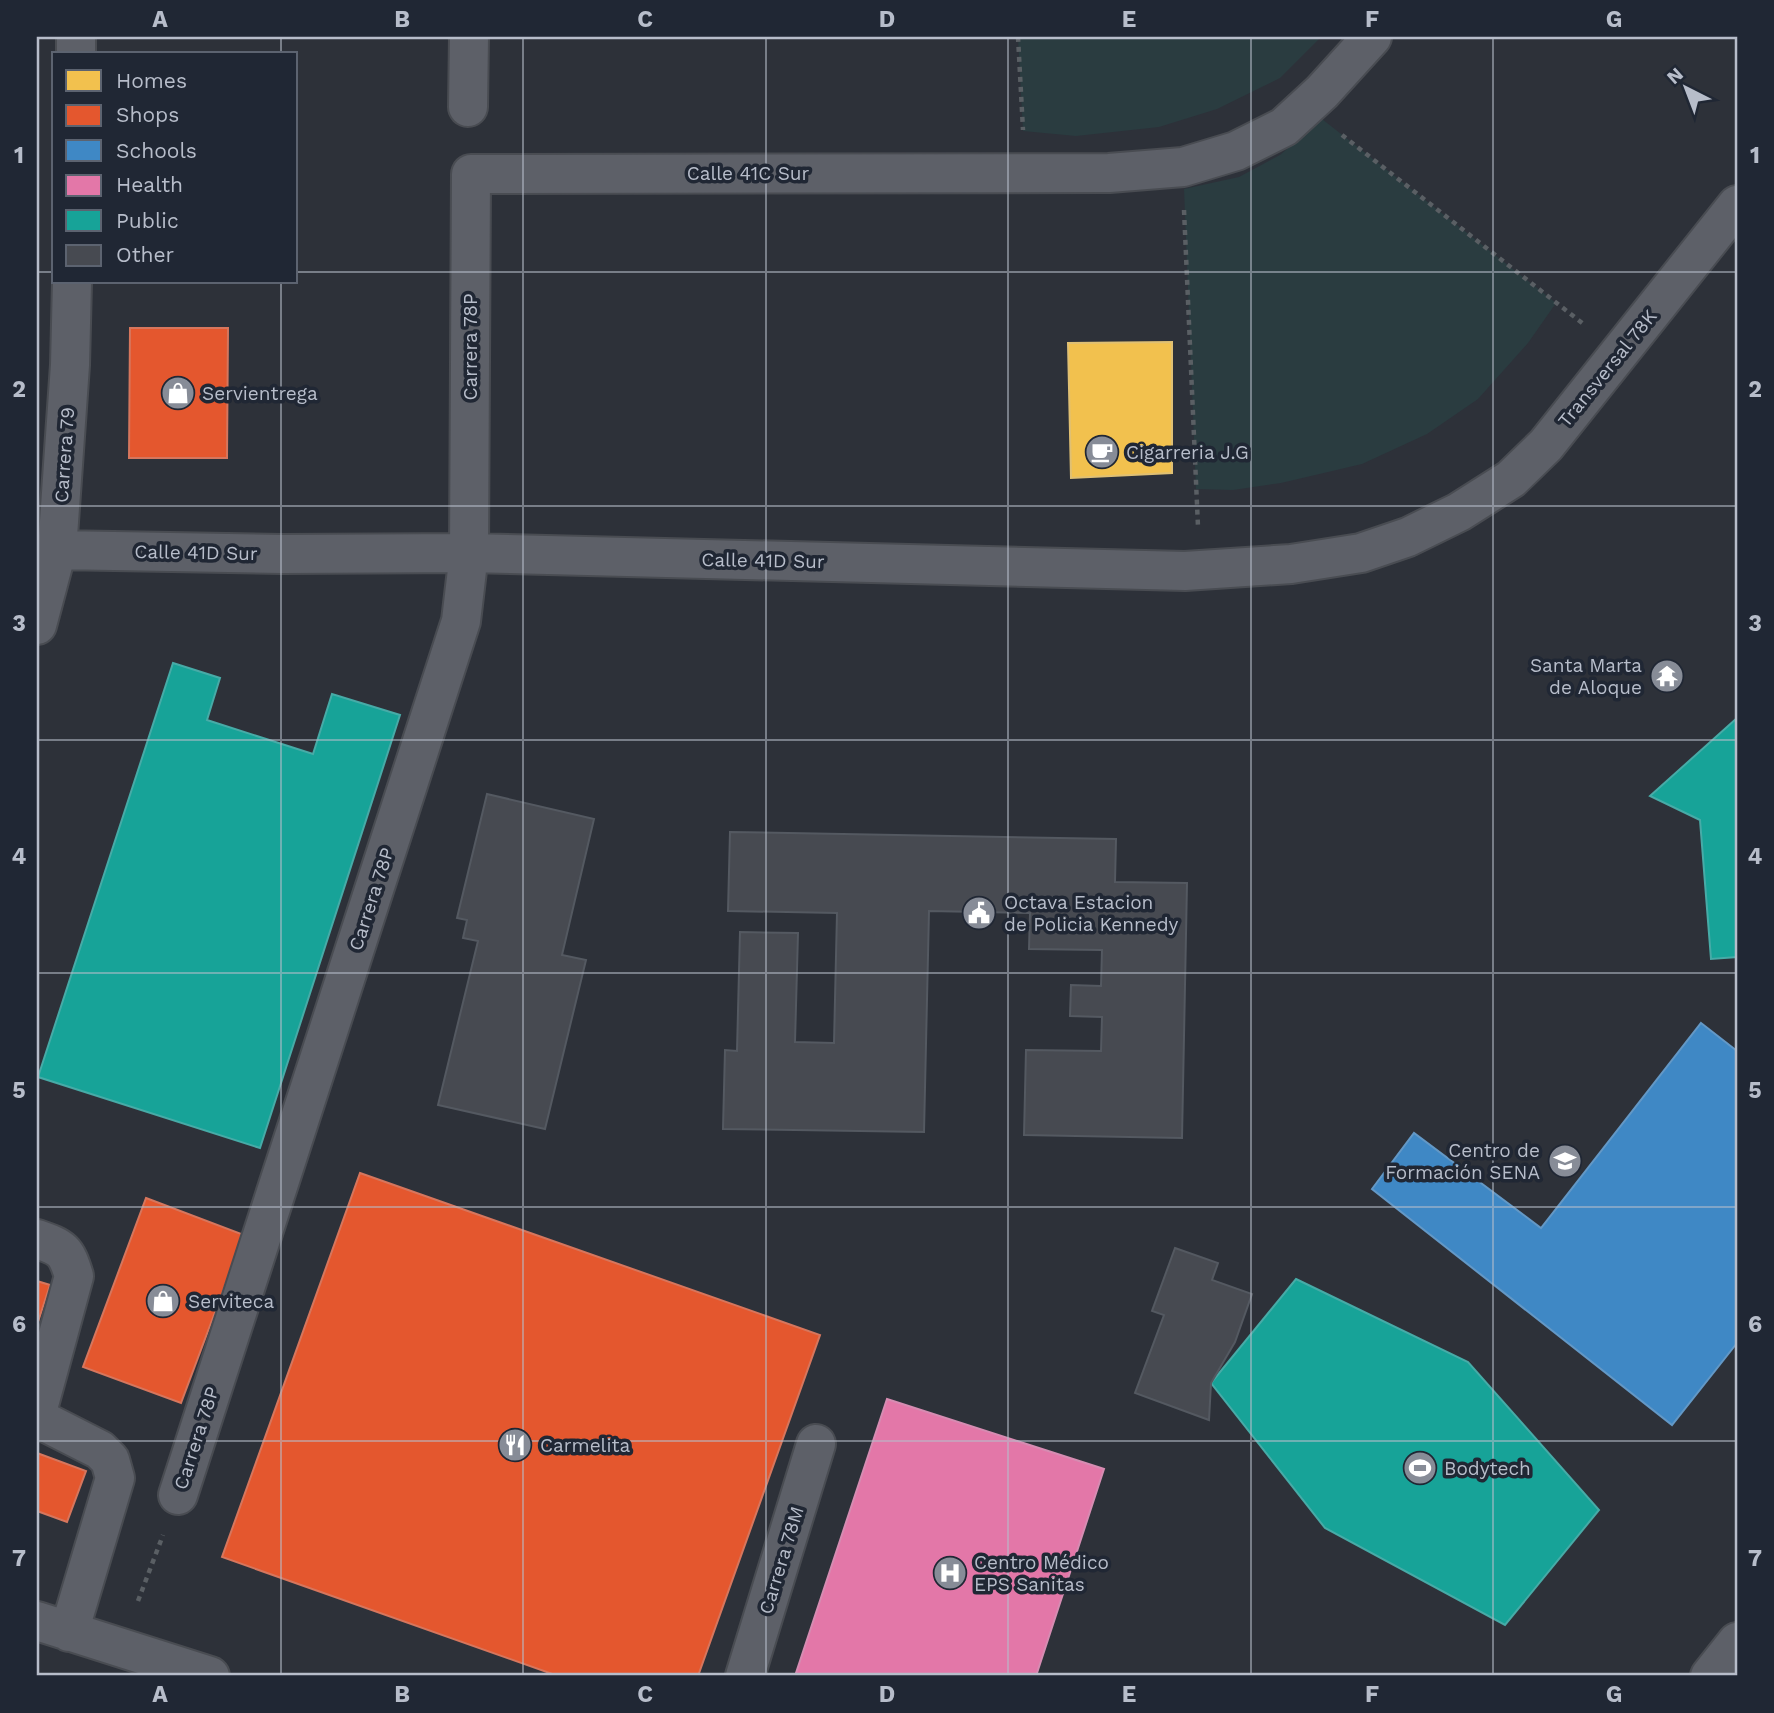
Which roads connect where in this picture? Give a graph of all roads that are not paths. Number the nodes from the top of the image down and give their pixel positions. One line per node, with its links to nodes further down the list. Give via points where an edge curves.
1 (469, 37): 3 (street)
2 (1372, 37): 4 (street, Calle 41C Sur, via 1284,127 1236,151 1183,167 1109,173)
3 (468, 107)
4 (471, 174): 9 (street, Carrera 78P)
5 (1737, 205): 7 (street, Transversal 78K, via 1546,445 1511,479)
6 (72, 284): 8 (street, Carrera 79)
7 (1459, 512): 9 (street, Calle 41D Sur, via 1361,553 1291,564 1185,571)
8 (57, 550): 9 (street, Calle 41D Sur); 10 (street, Carrera 79)
9 (469, 553): 15 (street, Carrera 78P, via 461,621)
10 (37, 625)
11 (37, 1239): 12 (street, via 56,1245 68,1256 74,1276)
12 (37, 1412)
13 (37, 1418): 16 (street, via 100,1450 110,1460 114,1478)
14 (816, 1444): 20 (street, Carrera 78M)
15 (178, 1495)
16 (53, 1626): 18 (street)
17 (1737, 1642): 21 (street)
18 (117, 1662): 19 (street)
19 (210, 1676)
20 (745, 1676)
21 (1710, 1676)

